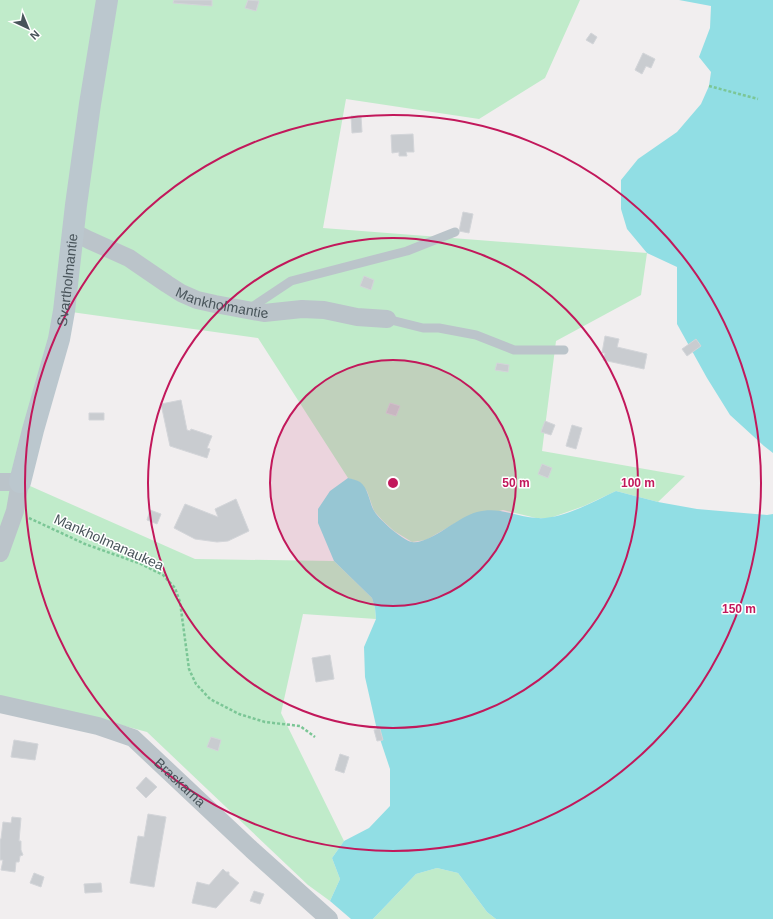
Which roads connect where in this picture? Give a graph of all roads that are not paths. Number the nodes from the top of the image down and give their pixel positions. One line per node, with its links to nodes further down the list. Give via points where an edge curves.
1 (107, 0): 2 (street, Svartholmantie)
2 (73, 232): 4 (street, Mankholmantie, via 129,258 181,293 197,300); 7 (street, Svartholmantie, via 59,339 33,430)
3 (455, 232): 4 (lane, via 407,251 291,281)
4 (248, 310): 5 (street, Mankholmantie, via 264,313 302,309 324,310 357,317)
5 (387, 319): 6 (lane, via 423,328 439,328 476,335 514,350)
6 (564, 350)
7 (10, 482): 8 (street, Svartholmantie, via 14,511)
8 (0, 554)
9 (0, 704): 10 (street, Braskarna, via 98,726 133,738)
10 (329, 919)

